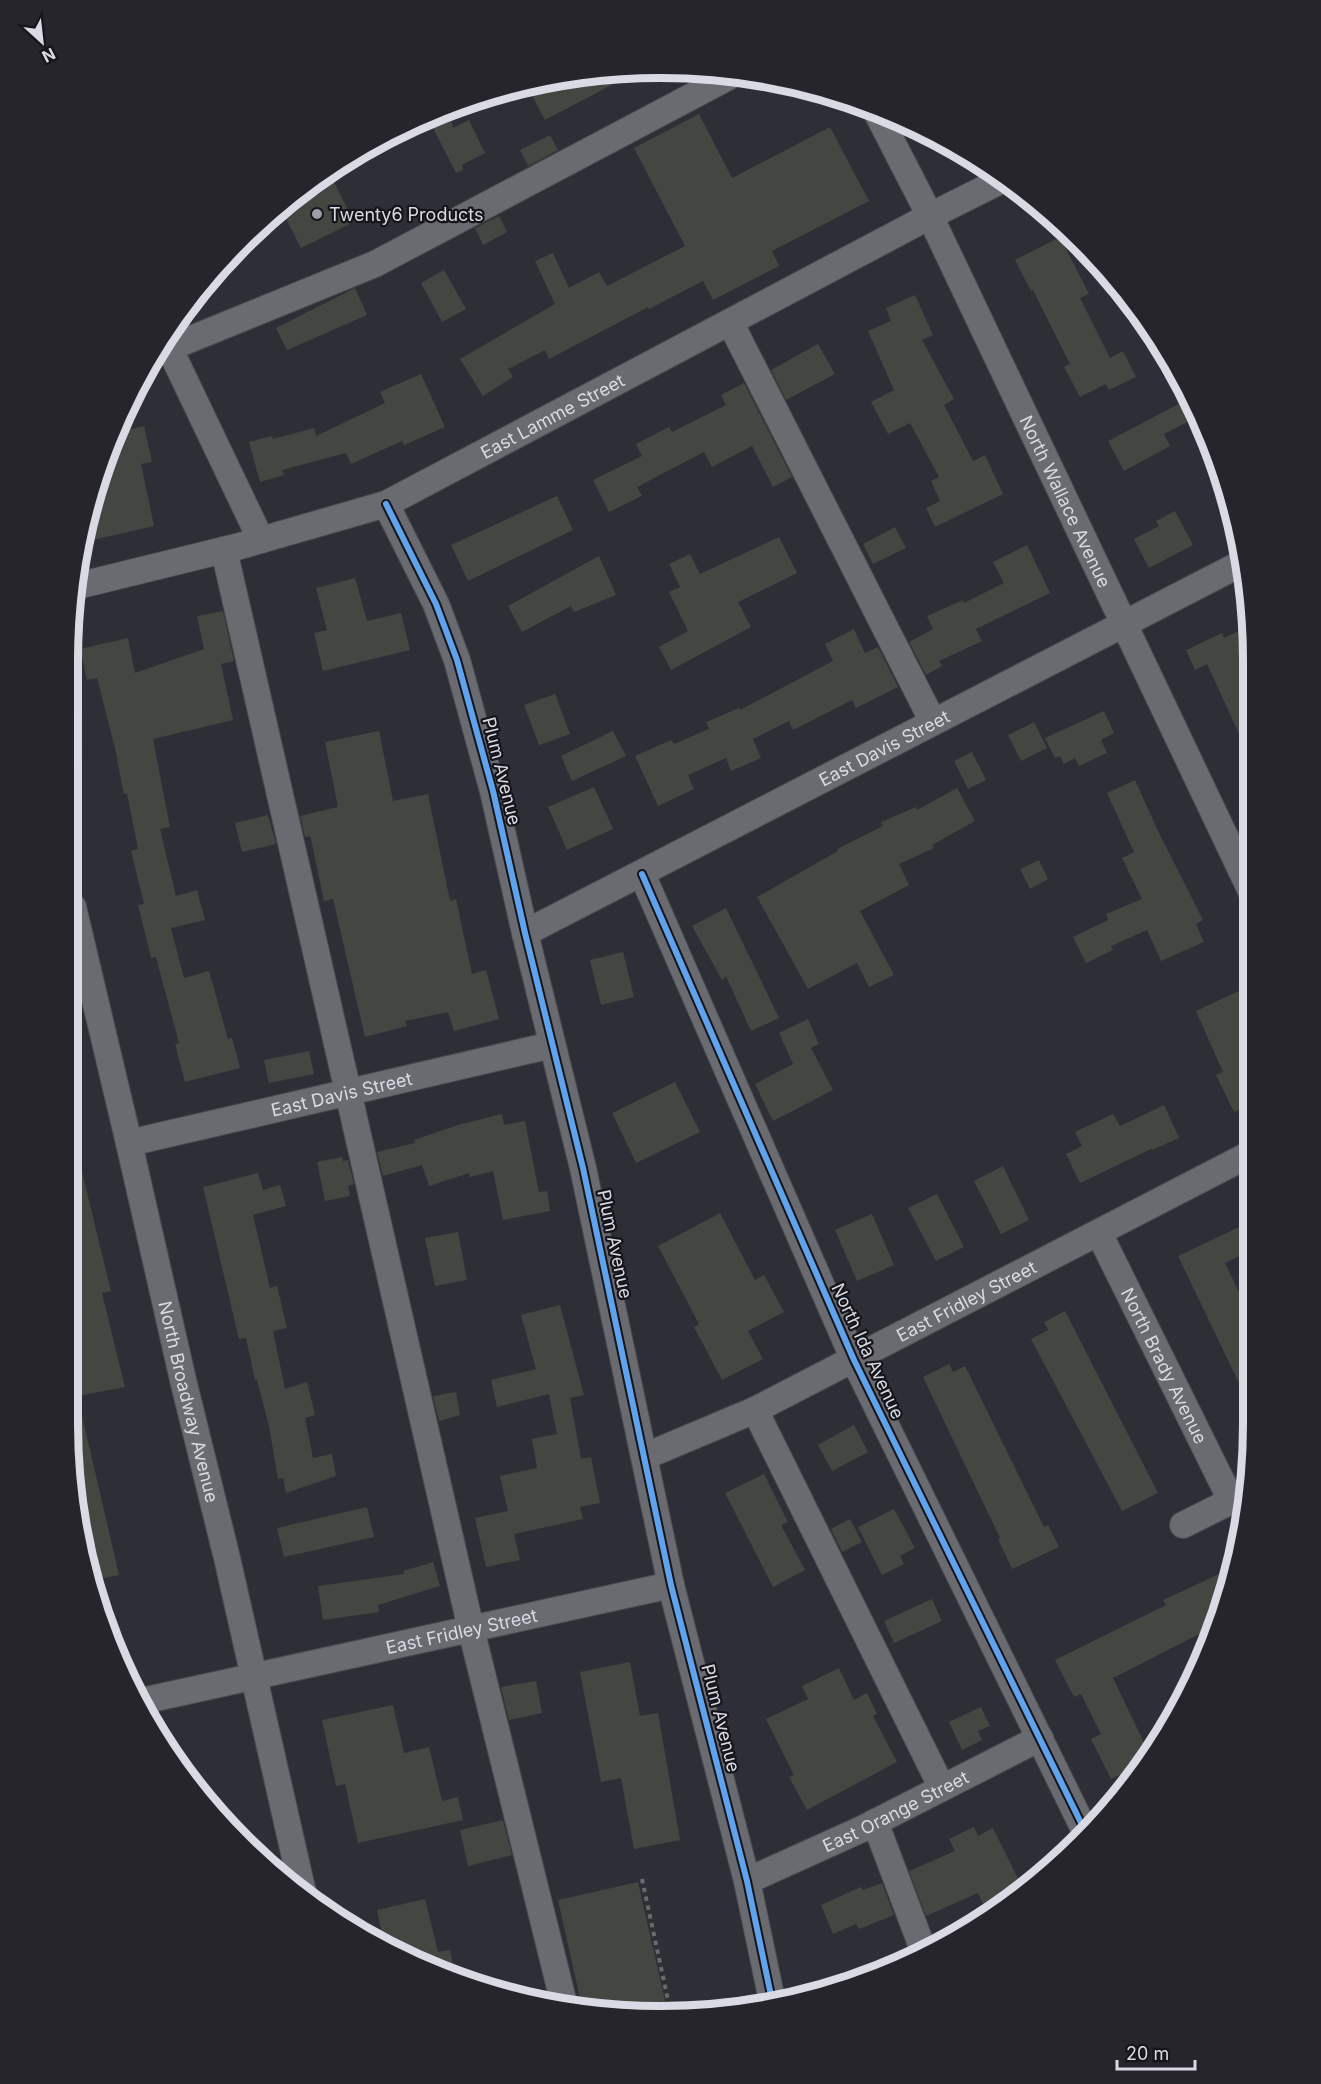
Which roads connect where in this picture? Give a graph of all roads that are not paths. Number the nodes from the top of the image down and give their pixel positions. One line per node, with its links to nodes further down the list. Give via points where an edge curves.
1 (720, 81): 6 (street, via 375,264)
2 (881, 121): 4 (street, North Wallace Avenue)
3 (995, 184): 4 (street, East Lamme Street)
4 (930, 216): 5 (street, East Lamme Street); 13 (street, North Wallace Avenue)
5 (730, 322): 8 (street, East Lamme Street); 14 (street)
6 (173, 342)
7 (170, 347): 9 (street)
8 (386, 504): 9 (street, East Lamme Street); 18 (street, Plum Avenue, via 436,604 457,660 493,791)
9 (261, 540): 10 (street, East Lamme Street)
10 (224, 550): 12 (street, East Lamme Street); 20 (street)
11 (1235, 566): 13 (street, East Davis Street)
12 (83, 585)
13 (1122, 623): 14 (street, East Davis Street); 16 (street, North Wallace Avenue)
14 (933, 722): 15 (street, East Davis Street)
15 (642, 874): 18 (street, East Davis Street); 24 (street, North Ida Avenue)
16 (1243, 874)
17 (78, 928): 21 (street, North Broadway Avenue)
18 (525, 933): 19 (street, Plum Avenue)
19 (552, 1045): 20 (street, East Davis Street); 26 (street, Plum Avenue)
20 (348, 1092): 21 (street, East Davis Street); 31 (street)
21 (129, 1143): 32 (street, North Broadway Avenue)
22 (1243, 1158): 23 (street, East Fridley Street)
23 (1099, 1233): 24 (street, East Fridley Street); 27 (street, North Brady Avenue)
24 (854, 1360): 25 (street, East Fridley Street); 34 (street, North Ida Avenue)
25 (755, 1410): 26 (street, East Fridley Street); 35 (street)
26 (646, 1456): 30 (street, Plum Avenue)
27 (1239, 1494)
28 (1238, 1497): 29 (street)
29 (1183, 1525)
30 (671, 1585): 31 (street, East Fridley Street); 39 (street, Plum Avenue)
31 (471, 1629): 32 (street, East Fridley Street); 42 (street)
32 (253, 1677): 33 (street, East Fridley Street); 38 (street, North Broadway Avenue)
33 (148, 1700)
34 (1040, 1738): 35 (street, East Orange Street); 37 (street, North Ida Avenue)
35 (942, 1788): 36 (street, East Orange Street)
36 (874, 1822): 39 (street, East Orange Street); 40 (street)
37 (1082, 1825)
38 (300, 1881)
39 (747, 1881): 41 (street, Plum Avenue)
40 (921, 1944)
41 (770, 1996)
42 (562, 1997)

